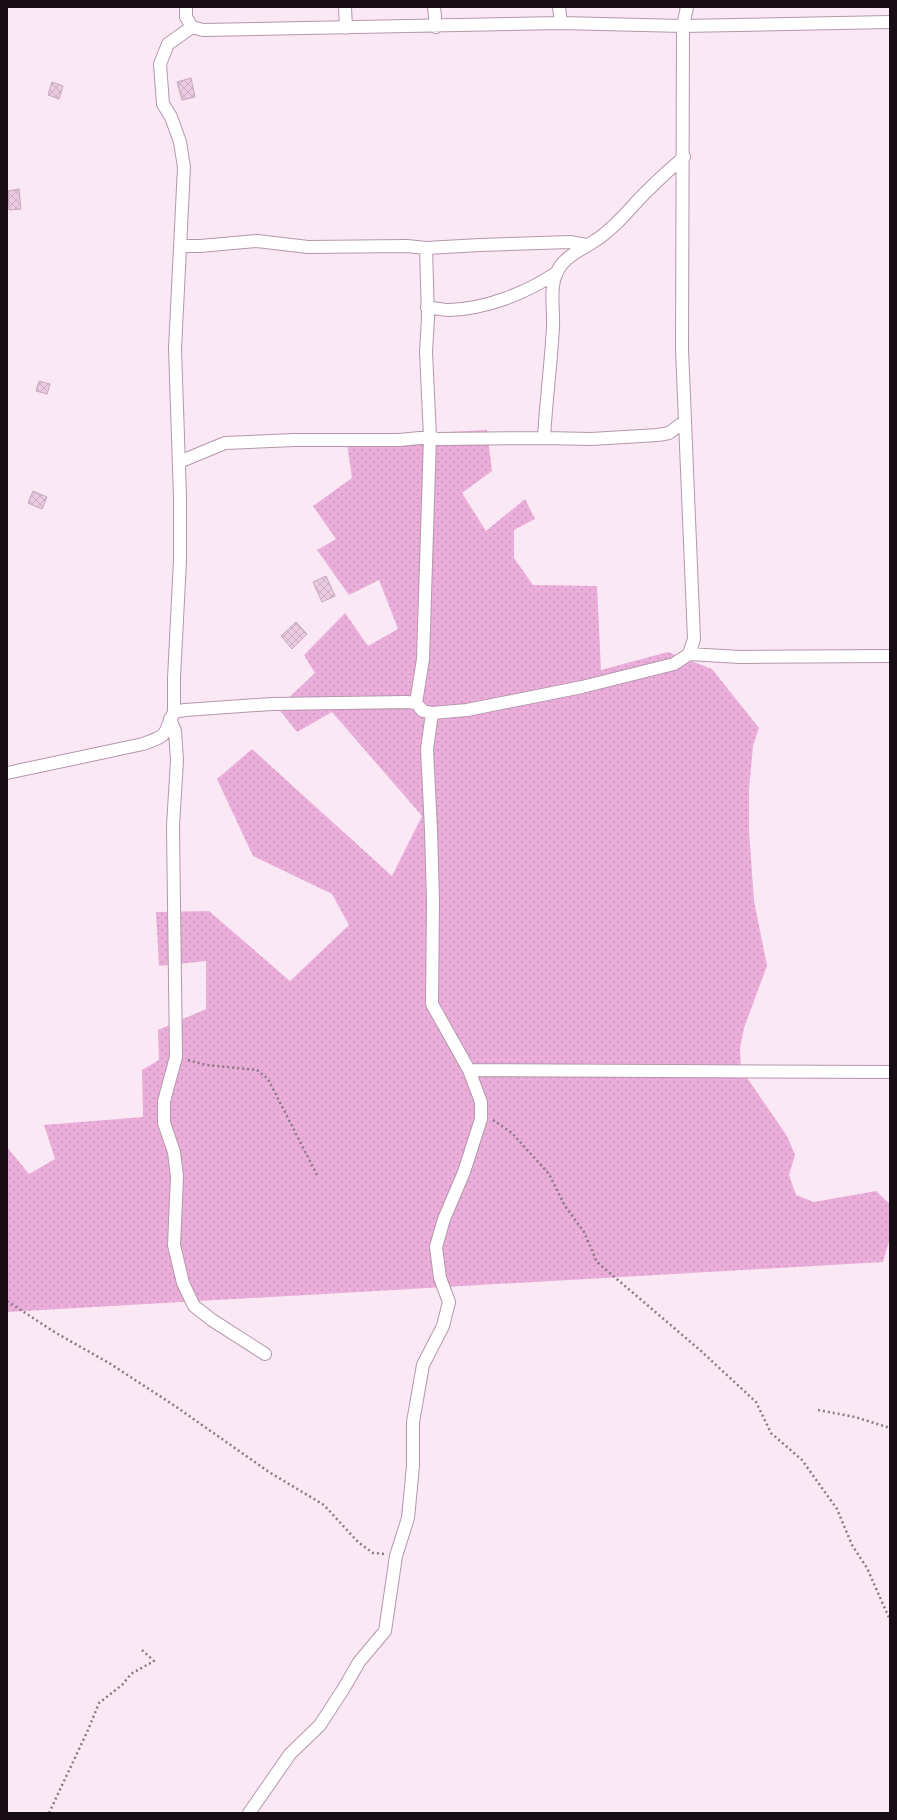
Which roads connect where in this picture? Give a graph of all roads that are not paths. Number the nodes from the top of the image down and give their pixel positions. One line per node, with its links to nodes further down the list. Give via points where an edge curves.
1 (186, 7): 9 (street, via 186,17)
2 (345, 7): 11 (street)
3 (434, 7): 10 (street)
4 (560, 7): 7 (street)
5 (687, 7): 8 (street)
6 (890, 22): 8 (street)
7 (561, 23): 8 (street); 10 (street)
8 (683, 26): 12 (street)
9 (192, 27): 11 (street, via 203,30); 14 (street, via 168,44 160,64 163,104 180,142 184,167)
10 (436, 27): 11 (street)
11 (346, 28)
12 (684, 157): 13 (street, via 647,190 611,228 594,242); 18 (street, via 682,334)
13 (586, 244): 15 (street, via 480,244); 16 (street, via 564,262)
14 (181, 246): 15 (street, via 257,241 308,248); 21 (street, via 175,349)
15 (426, 248): 17 (street)
16 (556, 273): 17 (street, via 539,284 485,304 448,310); 20 (street)
17 (427, 307): 19 (street, via 426,352)
18 (685, 421): 20 (street, via 658,436); 22 (street, via 694,639)
19 (430, 437): 20 (street); 21 (street, via 399,440 225,443); 24 (street, via 423,659)
20 (544, 438)
21 (179, 462): 26 (street, via 180,561)
22 (689, 654): 23 (street, via 740,658); 25 (street, via 674,664 582,687 467,710)
23 (890, 656)
24 (416, 703): 25 (street, via 423,711); 26 (street, via 272,704)
25 (432, 713): 28 (street, via 427,749 432,877 432,1004)
26 (172, 716): 27 (street, via 162,737); 30 (street, via 177,760 172,856 176,1057 164,1101 164,1123 174,1152 177,1177 174,1245 183,1283 194,1306)
27 (7, 772)
28 (469, 1070): 29 (street); 31 (street, via 481,1102 481,1119 436,1247 440,1278 449,1302 443,1326 423,1365 414,1422 408,1518 396,1556 385,1631 359,1662 320,1725 290,1754)
29 (890, 1072)
30 (265, 1354)
31 (249, 1813)

